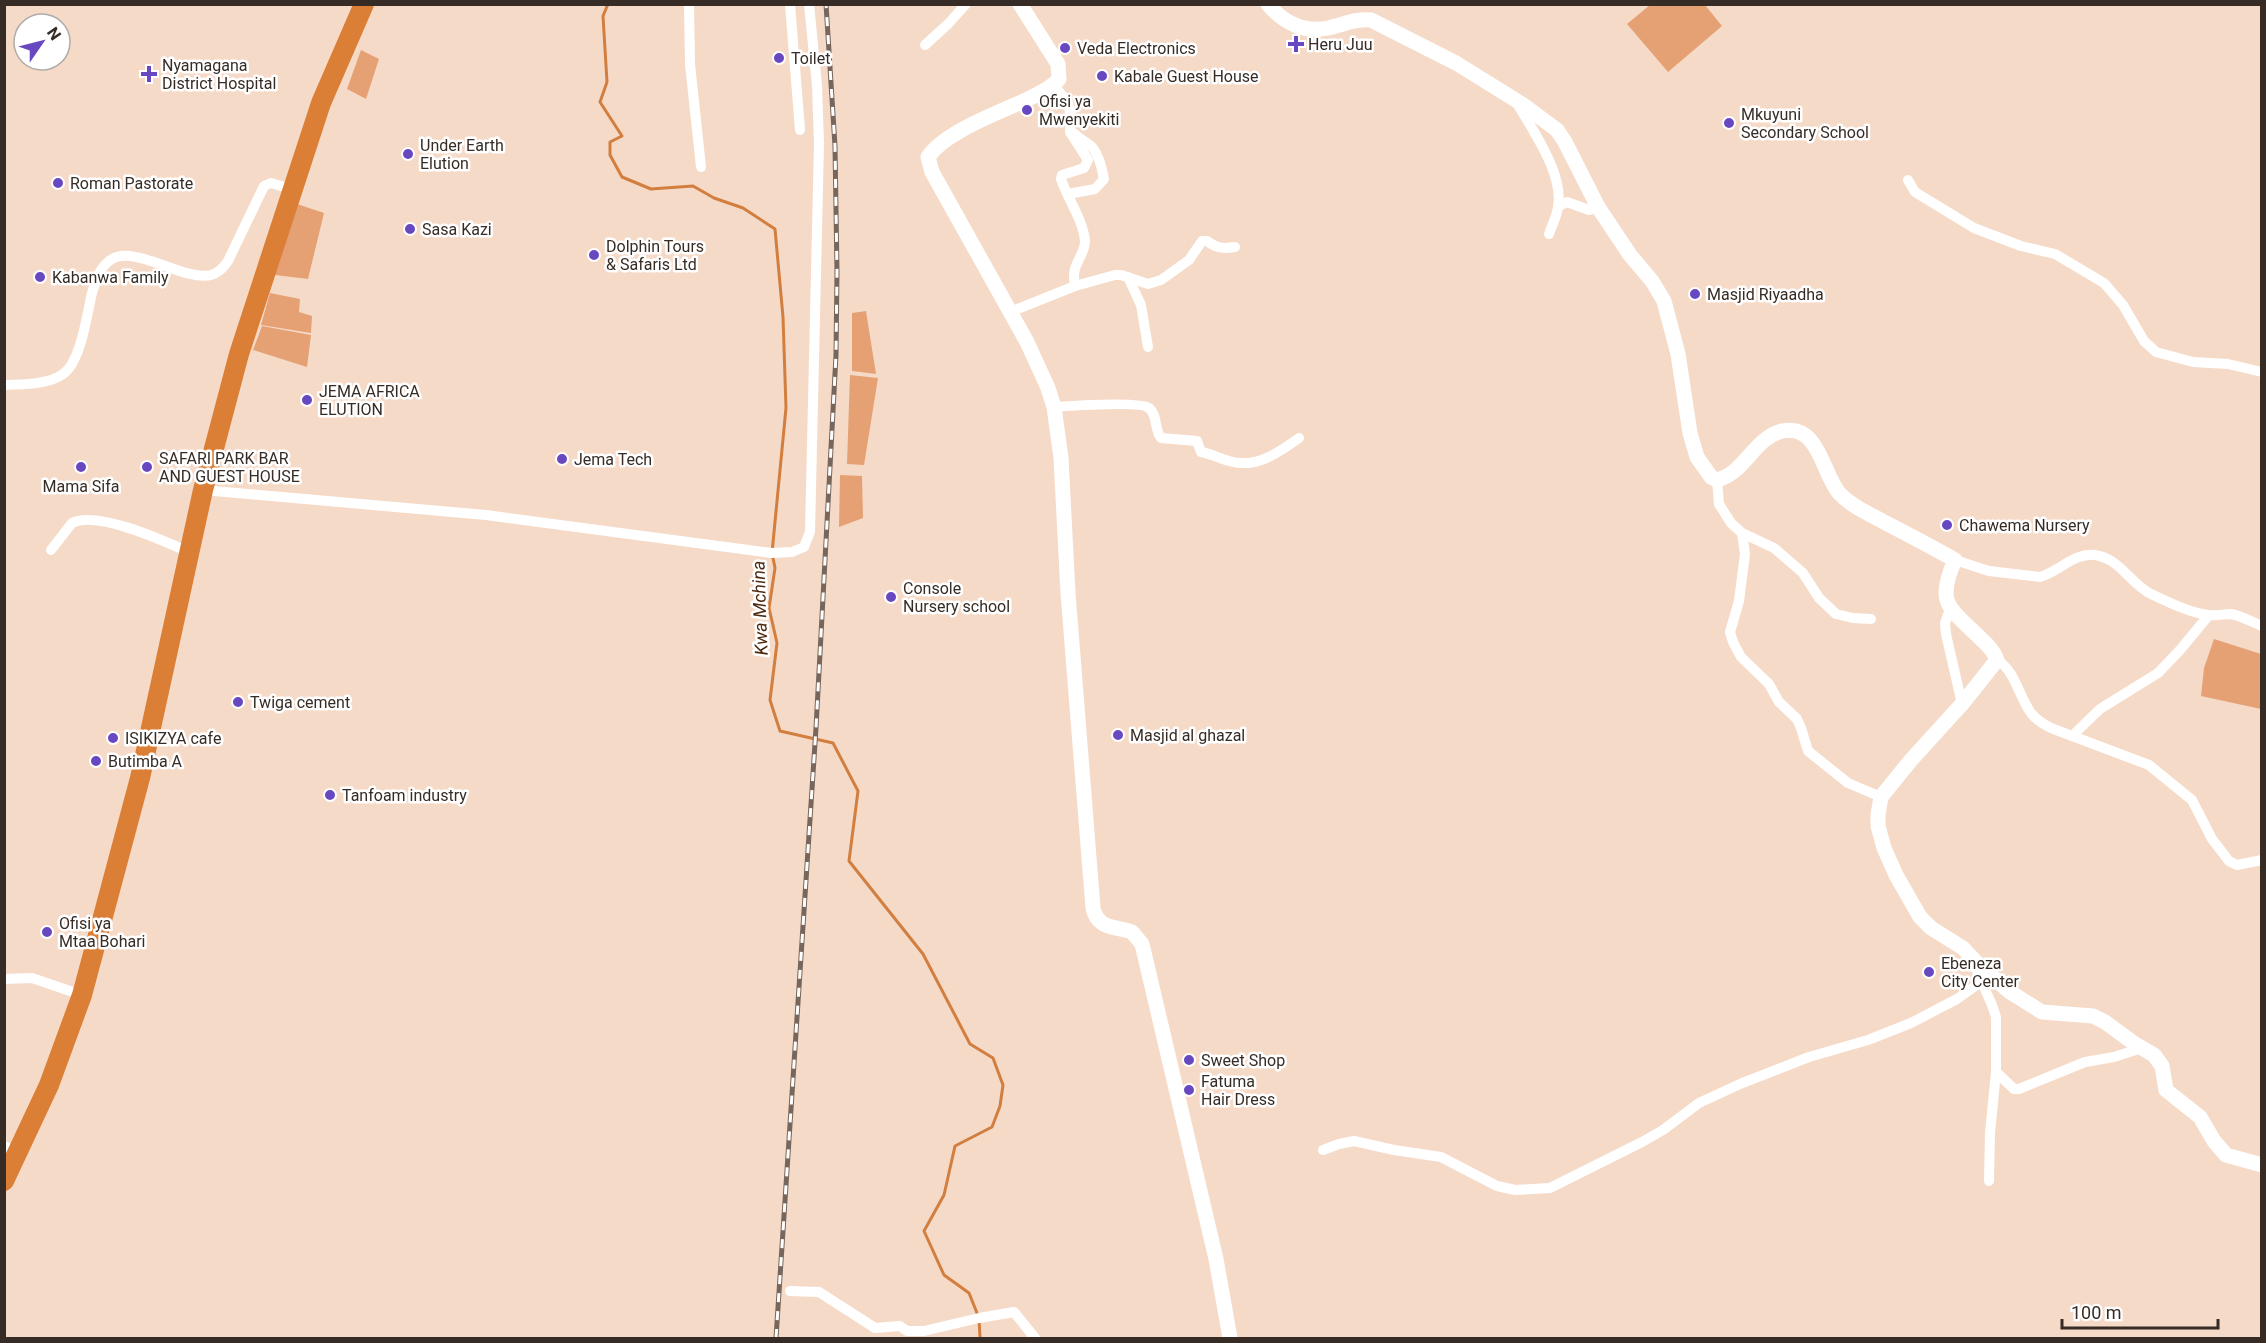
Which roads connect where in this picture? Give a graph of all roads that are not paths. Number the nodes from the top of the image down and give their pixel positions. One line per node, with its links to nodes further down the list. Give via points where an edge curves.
1 (364, 4): 15 (highway, via 321,103)
2 (689, 4): 13 (street, via 690,64)
3 (790, 4): 12 (street)
4 (809, 4): 30 (street, via 819,143 810,531 804,547 772,553 486,515)
5 (966, 4): 8 (street)
6 (1020, 4): 9 (street, via 1058,64 1060,73)
7 (1268, 4): 10 (street, via 1283,18 1306,29 1371,20 1456,63)
8 (925, 45)
9 (1054, 85): 11 (street, via 1068,104); 23 (street, via 971,126 934,148 928,157 932,172)
10 (1516, 100): 17 (street, via 1554,173); 18 (street, via 1557,130)
11 (1070, 126): 16 (street, via 1088,162 1084,168 1062,175); 16 (street, via 1095,152 1104,179 1095,189)
12 (800, 130)
13 (701, 167)
14 (1908, 180): 25 (street, via 1916,192 1974,228 2055,254 2104,284 2156,352)
15 (291, 189): 26 (street, via 271,183 264,186 228,261 210,276 130,256 113,258 100,270 69,370 55,379); 30 (highway, via 239,354)
16 (1068, 194): 22 (street, via 1085,243 1074,271)
17 (1558, 206): 18 (street, via 1567,202 1589,210); 19 (street)
18 (1598, 207): 29 (street, via 1664,301 1697,457)
19 (1549, 234)
20 (1235, 247): 21 (street, via 1212,247 1202,241 1189,260 1161,280 1148,284)
21 (1128, 277): 22 (street, via 1115,275); 24 (street, via 1141,305)
22 (1075, 286): 23 (street)
23 (1010, 312): 27 (street, via 1040,369)
24 (1148, 347)
25 (2262, 372)
26 (4, 385)
27 (1054, 407): 28 (street, via 1145,406 1153,414 1161,438 1197,441 1202,452 1239,463 1270,457); 57 (street, via 1061,458 1093,909 1106,927 1132,932 1142,944 1216,1258)
28 (1299, 438)
29 (1717, 480): 31 (street, via 1719,504); 34 (street, via 1738,467 1760,442 1772,435 1792,430 1804,433 1815,446 1832,482 1850,502)
30 (203, 490): 33 (highway)
31 (1742, 532): 37 (street, via 1774,548 1803,573 1819,598 1836,614); 42 (street, via 1745,554 1730,632 1737,650 1797,719 1808,751 1848,783)
32 (51, 550): 33 (street, via 76,521 92,521 134,529)
33 (189, 552): 47 (highway, via 140,778)
34 (1955, 560): 35 (street, via 1946,579 1945,595); 36 (street, via 1989,571 2040,577 2086,555 2096,555 2116,564 2150,594)
35 (1950, 609): 39 (street, via 1988,645); 40 (street, via 1946,634)
36 (2209, 615): 38 (street, via 2233,615); 41 (street, via 2158,673 2100,709)
37 (1870, 619)
38 (2262, 626)
39 (1997, 660): 40 (street); 41 (street, via 2005,667 2032,716)
40 (1962, 704): 42 (street)
41 (2072, 736): 43 (street, via 2141,761 2158,772 2192,800 2212,839 2229,861 2237,865)
42 (1881, 797): 44 (street, via 1878,826 1884,848 1915,909 1931,928)
43 (2262, 860)
44 (1971, 957): 46 (street); 48 (street, via 2028,1005 2042,1012 2093,1016)
45 (4, 979): 47 (street, via 32,978)
46 (1981, 982): 49 (street, via 1996,1017); 51 (street, via 1911,1023 1809,1057 1699,1103 1664,1130 1550,1188 1515,1190 1497,1186 1441,1157 1354,1141)
47 (82, 995): 50 (highway, via 49,1085)
48 (2142, 1048): 49 (street, via 2093,1059 2019,1089); 52 (street, via 2162,1066 2166,1090 2200,1117 2226,1155)
49 (1996, 1072): 54 (street)
50 (11, 1150): 53 (highway)
51 (1323, 1150)
52 (2262, 1165)
53 (4, 1181)
54 (1989, 1181)
55 (790, 1291): 56 (street, via 819,1293 874,1328 900,1326 907,1331 924,1331 1014,1312)
56 (1035, 1338)
57 (1230, 1338)

